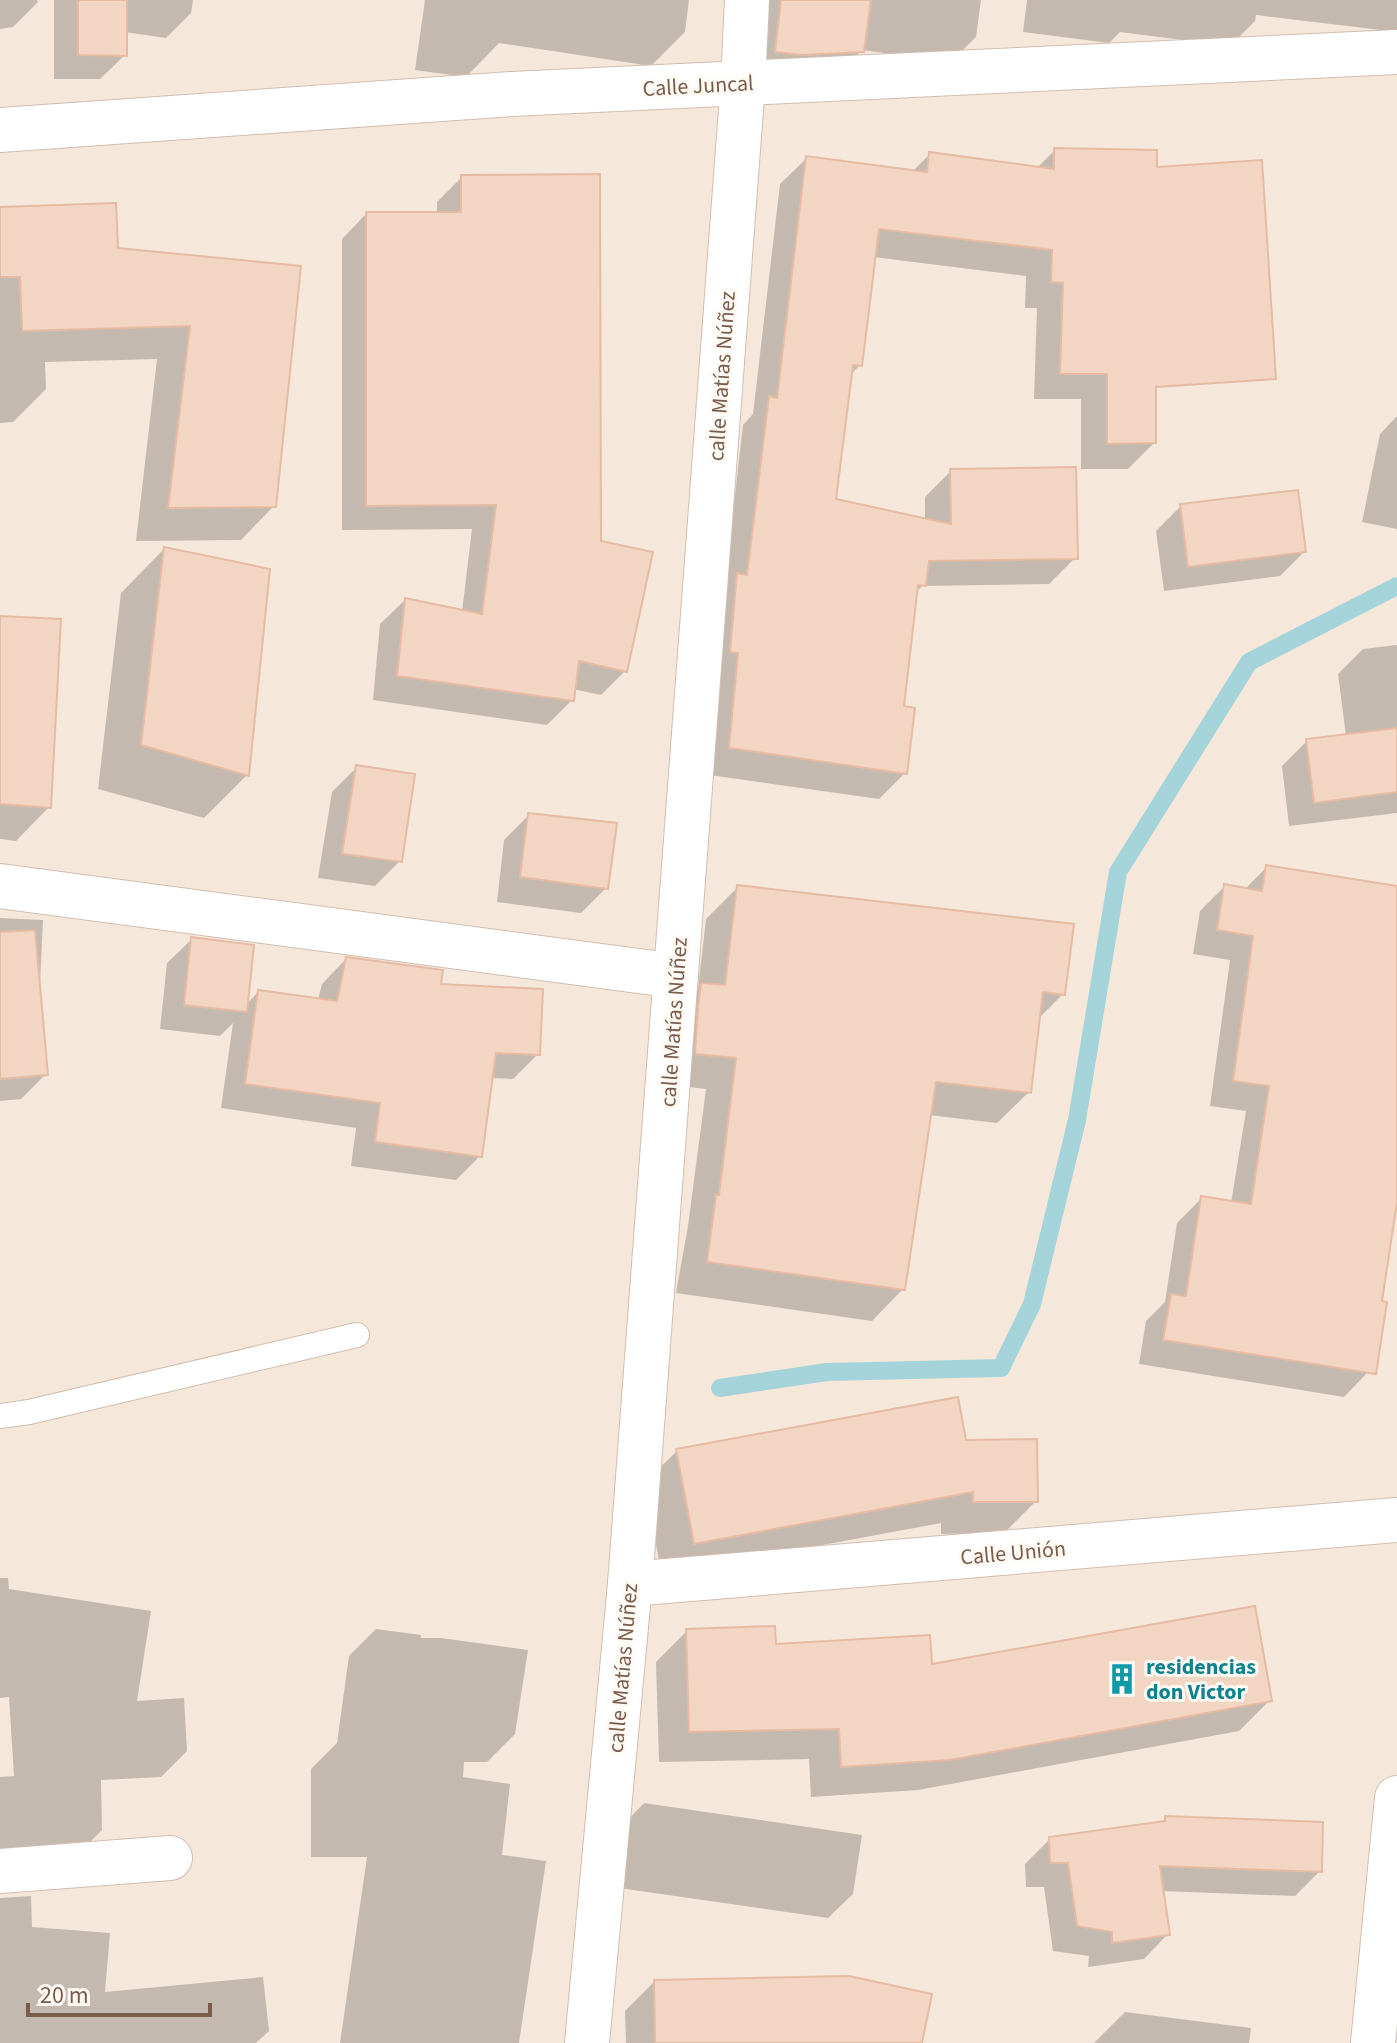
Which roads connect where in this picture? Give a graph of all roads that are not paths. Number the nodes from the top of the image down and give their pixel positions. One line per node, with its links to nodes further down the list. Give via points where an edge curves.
1 (747, 0): 3 (street, calle Matías Núñez)
2 (1397, 52): 3 (street, Calle Juncal)
3 (743, 83): 4 (street, Calle Juncal); 6 (street, calle Matías Núñez)
4 (0, 130)
5 (0, 886): 6 (street)
6 (676, 976): 10 (street, calle Matías Núñez)
7 (357, 1335): 8 (lane)
8 (0, 1416)
9 (1397, 1520): 10 (street, Calle Unión)
10 (630, 1584): 14 (street, calle Matías Núñez)
11 (1397, 1798): 15 (street)
12 (170, 1858): 13 (street)
13 (0, 1871)
14 (587, 2043)
15 (1373, 2043)

